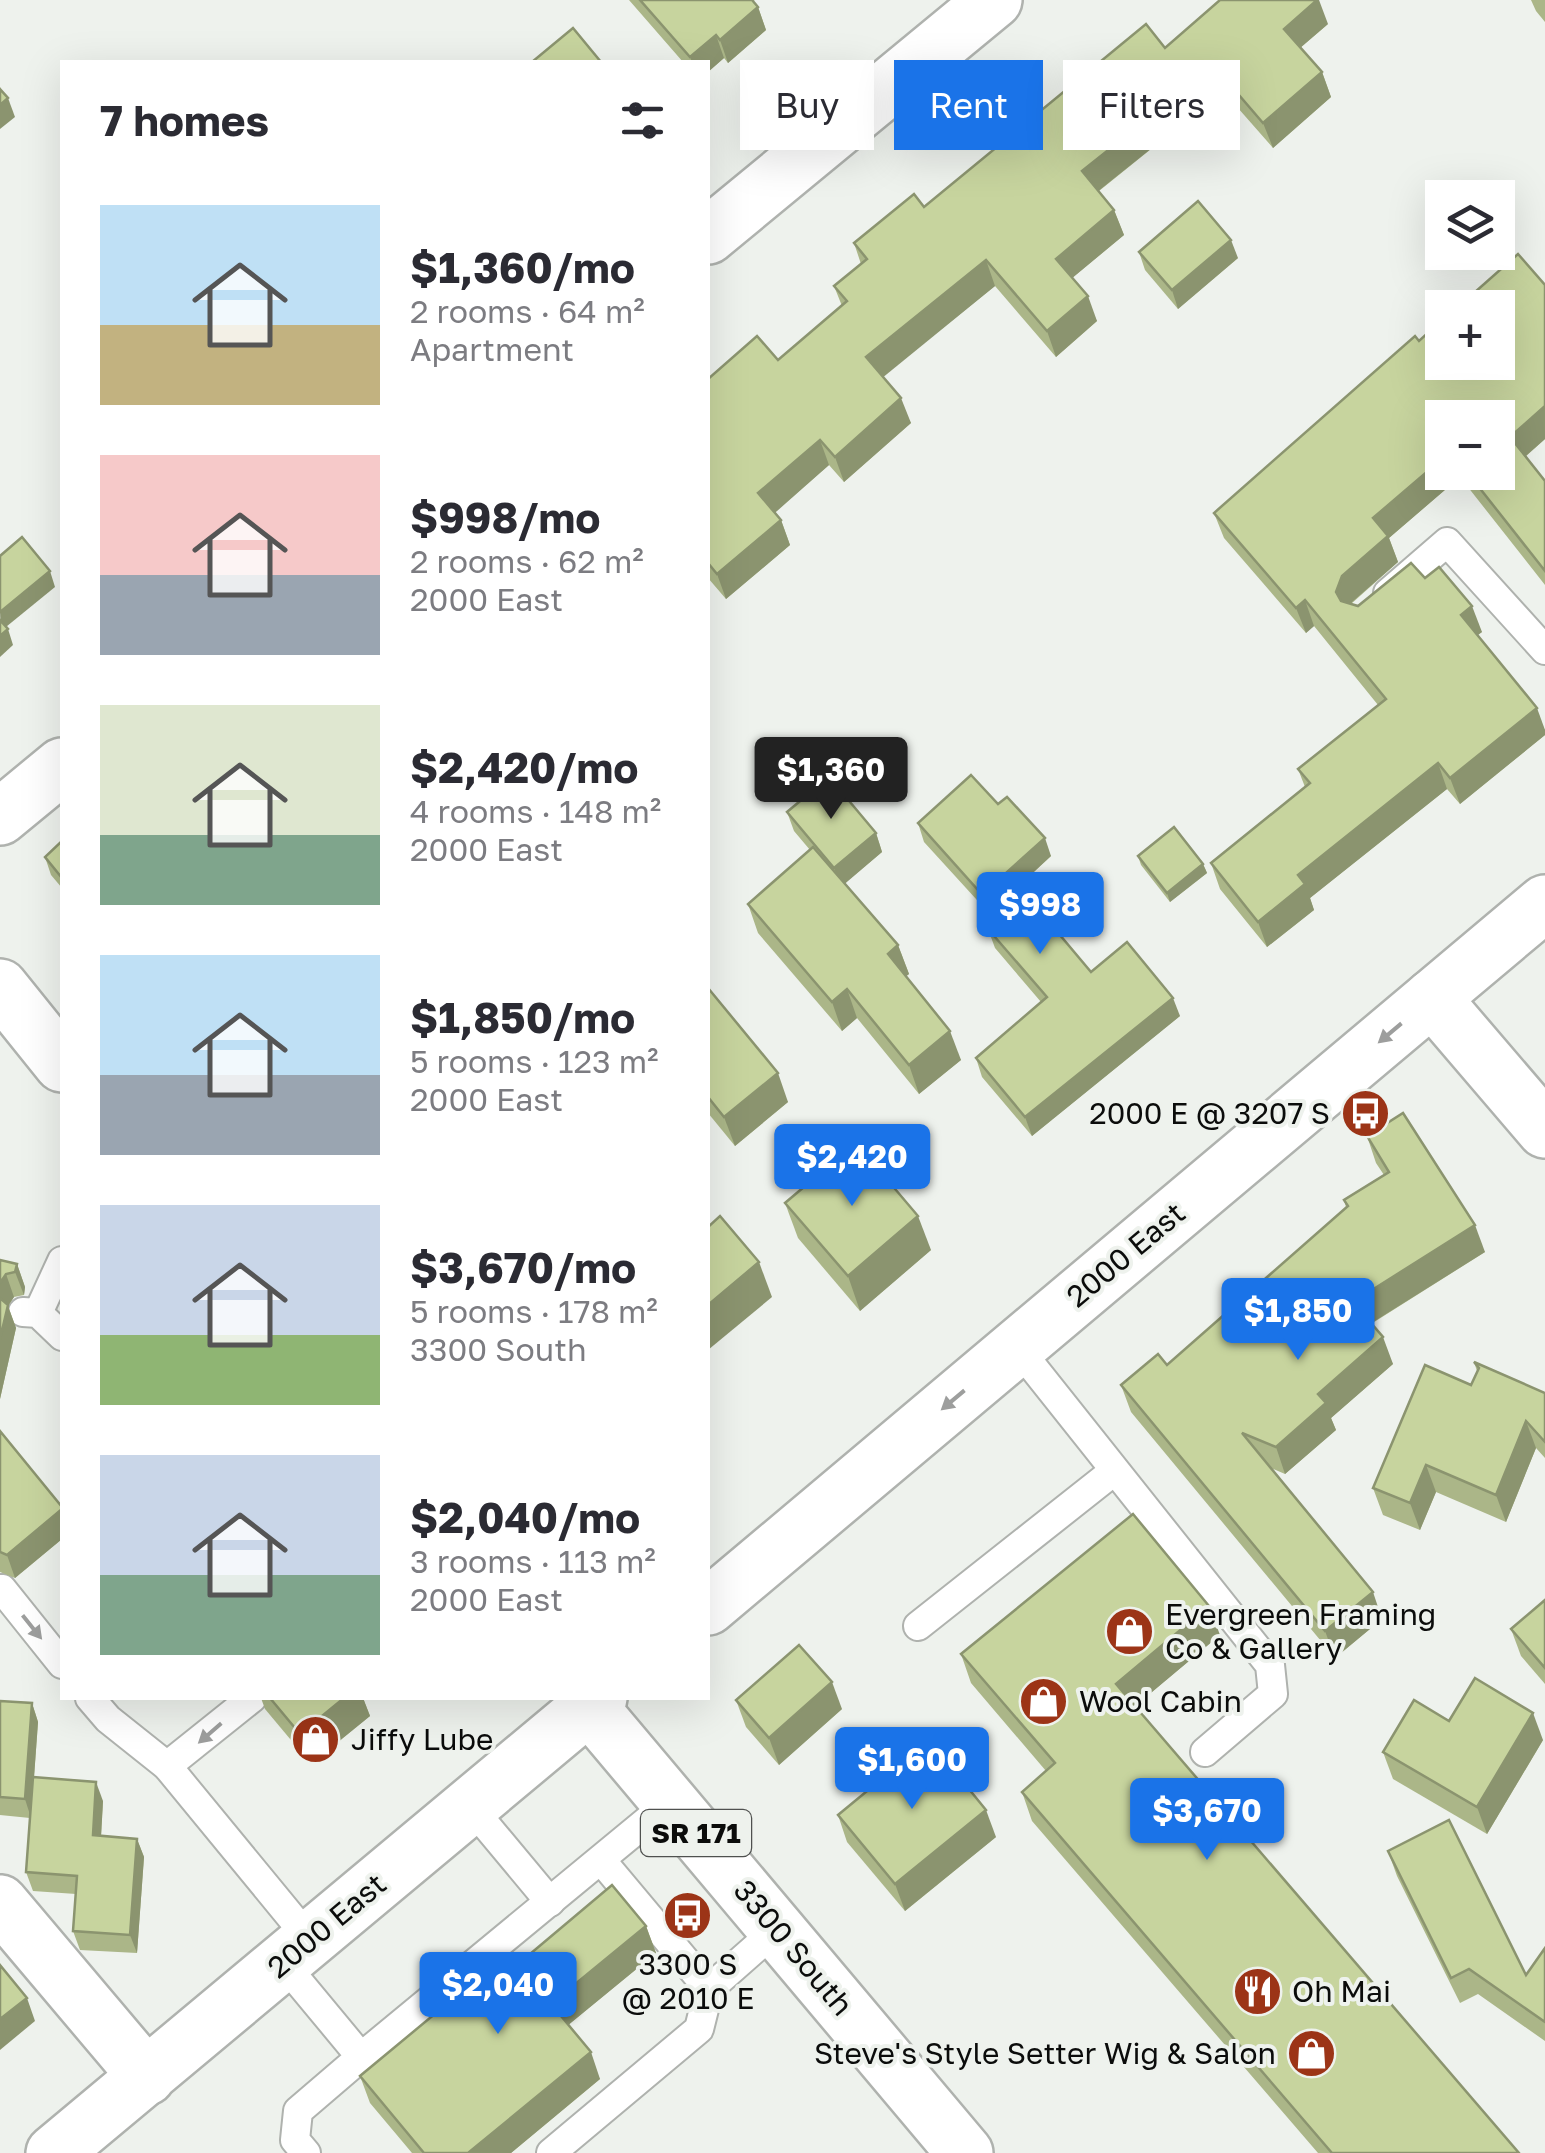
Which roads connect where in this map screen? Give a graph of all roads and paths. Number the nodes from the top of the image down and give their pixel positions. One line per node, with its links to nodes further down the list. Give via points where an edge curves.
1 (994, 0): 2 (street)
2 (710, 234)
3 (1363, 615): 4 (lane, via 1447,542)
4 (1545, 650)
5 (60, 768): 6 (street)
6 (0, 818)
7 (1545, 903): 9 (street, 2000 East)
8 (0, 987): 10 (street)
9 (1432, 998): 11 (street); 14 (street, 2000 East, one-way to 14)
10 (60, 1062)
11 (1545, 1130)
12 (60, 1264): 13 (lane, via 29,1312)
13 (60, 1335)
14 (1016, 1346): 15 (lane); 17 (street, 2000 East, one-way to 17)
15 (1114, 1471): 18 (lane); 23 (lane, via 1270,1665 1273,1694)
16 (2, 1589): 19 (lane, one-way to 19)
17 (710, 1605)
18 (918, 1626)
19 (60, 1662)
20 (92, 1700): 24 (lane)
21 (249, 1700): 24 (lane, one-way to 24)
22 (590, 1700): 25 (street, 3300 South / SR 171); 26 (street, 2000 East)
23 (1206, 1752)
24 (166, 1766): 31 (lane)
25 (670, 1802): 27 (lane); 30 (street, 3300 South / SR 171)
26 (470, 1806): 28 (lane); 31 (street, 2000 East)
27 (601, 1860): 28 (lane); 32 (lane)
28 (550, 1902): 33 (lane)
29 (0, 1903): 34 (street)
30 (778, 1929): 32 (lane); 38 (street, 3300 South / SR 171)
31 (296, 1951): 33 (lane); 34 (street, 2000 East)
32 (709, 1989): 37 (lane, via 699,2029)
33 (361, 2058): 36 (lane, via 298,2111 296,2140)
34 (146, 2077): 35 (street, 2000 East)
35 (54, 2153)
36 (306, 2153)
37 (551, 2153)
38 (965, 2153)

